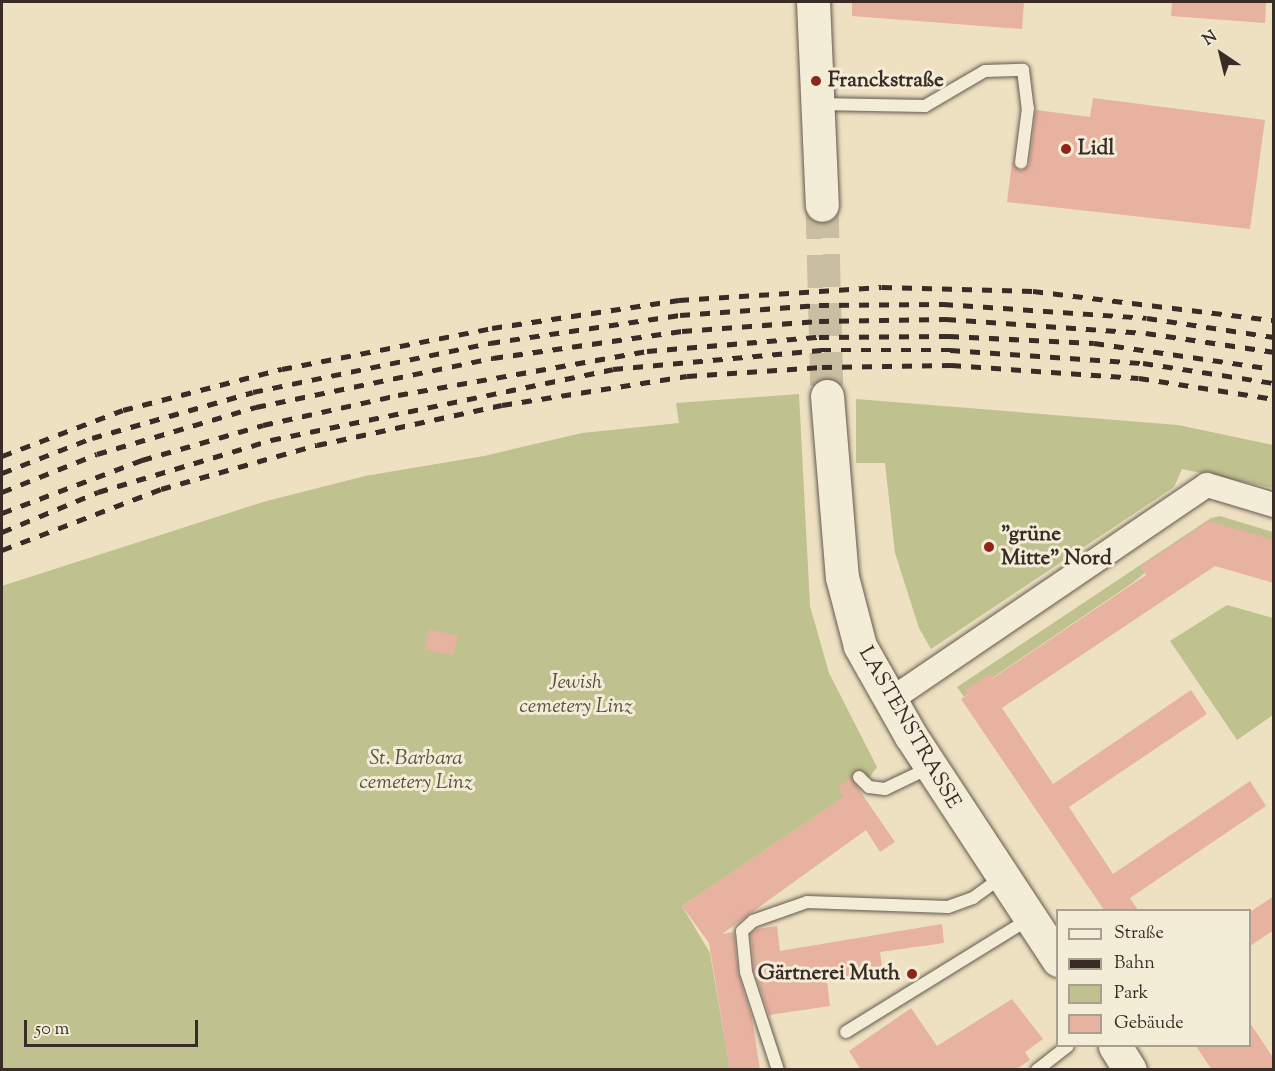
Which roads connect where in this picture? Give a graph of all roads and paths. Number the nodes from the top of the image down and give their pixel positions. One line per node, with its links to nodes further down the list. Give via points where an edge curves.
1 (829, 2): 2 (main road)
2 (814, 16): 3 (main road)
3 (817, 104): 4 (lane, via 926,106 985,71 1023,70 1028,108); 5 (main road)
4 (1022, 163)
5 (822, 205)
6 (827, 396): 8 (main road, LASTENSTRASSE, via 831,482 845,596 861,646)
7 (1274, 505): 8 (street, via 1207,485)
8 (889, 701): 9 (main road, LASTENSTRASSE)
9 (930, 767): 10 (lane, via 885,789 869,787); 11 (main road, LASTENSTRASSE)
10 (859, 777)
11 (1001, 878): 12 (main road, LASTENSTRASSE); 17 (lane, via 973,898 948,908 807,902 753,921 742,931 746,972)
12 (1029, 919): 13 (main road, LASTENSTRASSE); 14 (lane)
13 (1056, 957)
14 (846, 1032)
15 (1067, 1047): 18 (lane)
16 (1115, 1047): 19 (main road)
17 (778, 1070)
18 (1037, 1070)
19 (1130, 1070)

